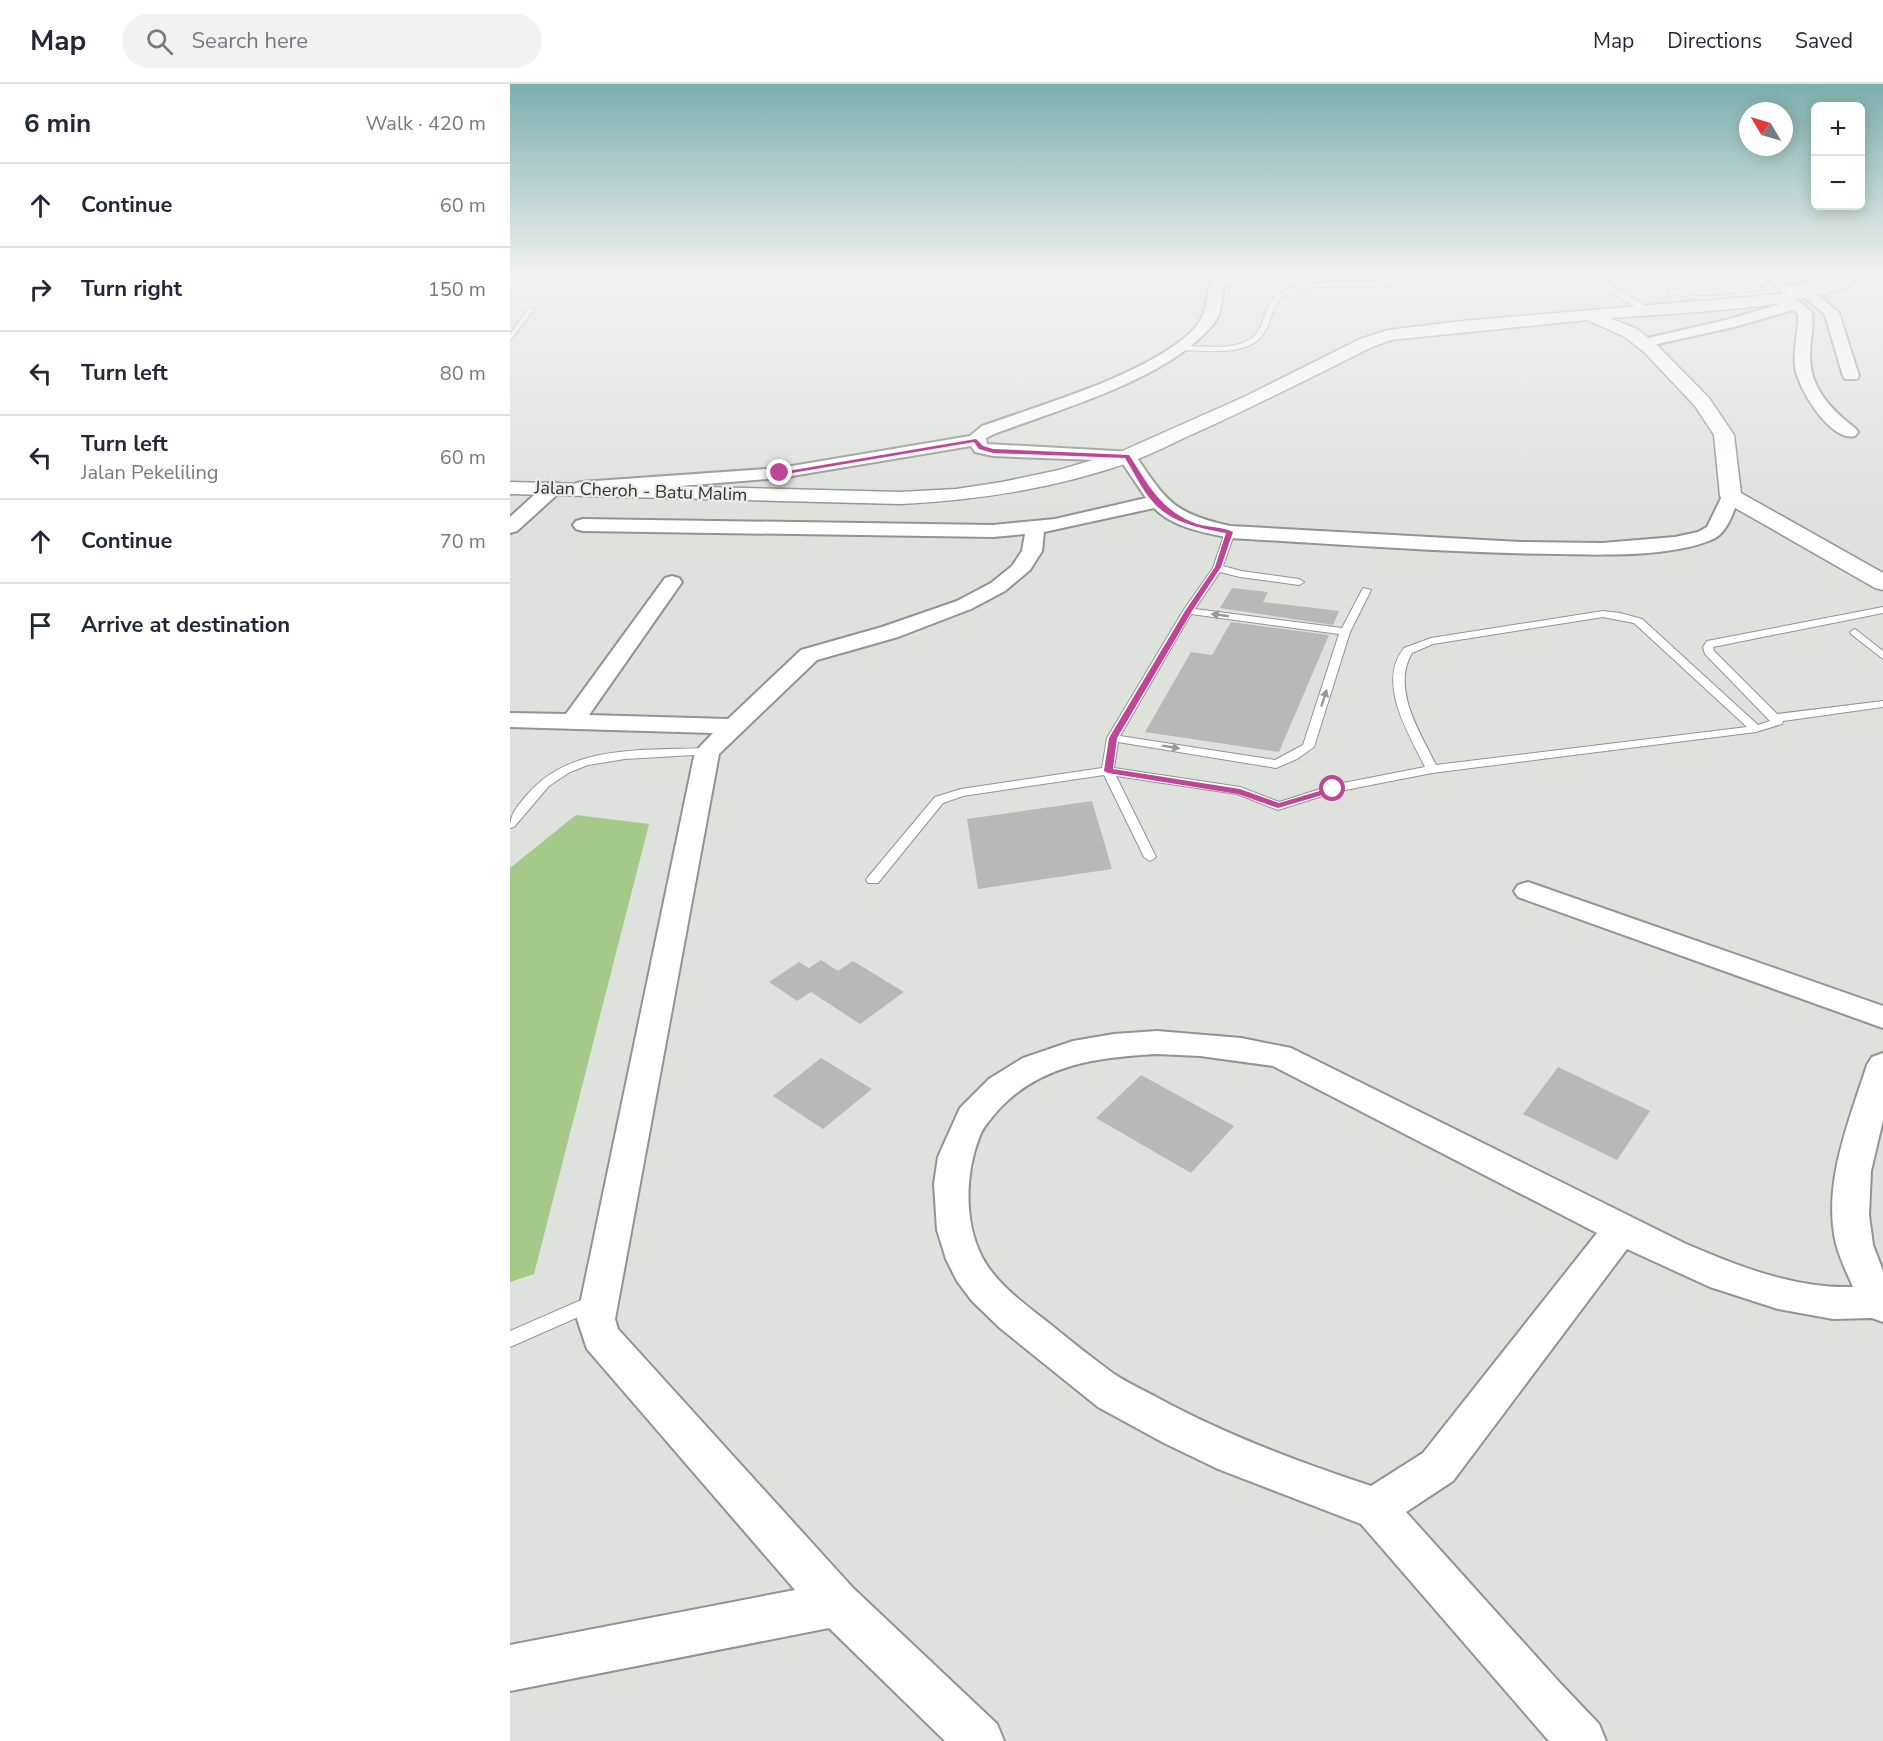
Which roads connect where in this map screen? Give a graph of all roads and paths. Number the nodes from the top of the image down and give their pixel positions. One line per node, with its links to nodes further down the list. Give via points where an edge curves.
1 (1172, 353): 8 (street, via 1132,374 988,430)
2 (1347, 353): 9 (main road, Jalan Cheroh - Batu Malim)
3 (1654, 353): 13 (main road, via 1702,402 1724,435)
4 (1802, 353): 7 (street, via 1804,381)
5 (1844, 353): 6 (street)
6 (1851, 376)
7 (1849, 432)
8 (976, 440): 9 (street, via 981,448 993,451); 12 (street, via 780,473)
9 (1127, 456): 12 (main road, Jalan Cheroh - Batu Malim, via 1063,476 956,495 776,496); 14 (street)
10 (510, 488): 11 (main road, Jalan Cheroh - Batu Malim)
11 (554, 488): 12 (main road, Jalan Cheroh - Batu Malim); 16 (street)
12 (581, 489)
13 (1731, 496): 18 (street, via 1714,530 1705,536 1675,543 1602,549); 22 (main road)
14 (1155, 502): 17 (street); 18 (street, via 1181,520)
15 (583, 525): 17 (street, via 993,531)
16 (510, 527)
17 (1035, 528): 33 (street, via 1032,551 1020,570 998,587 964,605 910,625 809,655)
18 (1230, 532): 19 (lane)
19 (1218, 567): 21 (lane); 25 (lane)
20 (672, 582): 32 (street)
21 (1299, 582)
22 (1883, 583)
23 (1366, 590): 26 (lane)
24 (1883, 610): 30 (lane, via 1711,643 1709,652)
25 (1188, 611): 26 (lane, one-way to 25); 35 (lane)
26 (1345, 632): 35 (lane, one-way to 26, via 1276,764 1293,757 1308,747)
27 (1855, 632): 28 (lane)
28 (1883, 656)
29 (1883, 704): 30 (lane)
30 (1776, 718): 34 (lane, via 1778,722)
31 (510, 720): 32 (street)
32 (573, 721): 33 (street)
33 (734, 726): 36 (street)
34 (1756, 729): 37 (lane); 37 (lane, via 1638,621 1603,614 1431,641 1406,653 1400,670 1401,701)
35 (1113, 738): 38 (lane)
36 (707, 752): 39 (lane, via 580,761 548,780); 46 (street)
37 (1432, 770): 38 (lane, via 1333,789 1278,806 1240,791)
38 (1108, 771): 40 (lane); 41 (lane, via 961,793 939,800)
39 (510, 824)
40 (1150, 857)
41 (873, 880)
42 (1528, 891): 43 (street)
43 (1883, 1017)
44 (1883, 1065): 47 (street, via 1859,1143 1851,1188 1853,1239)
45 (1621, 1229): 47 (street, via 1706,1269 1774,1292 1834,1303); 49 (street, via 1438,1467); 49 (street, via 1280,1056 1253,1051 1165,1043 1110,1044 1070,1052 1037,1065 1000,1087 972,1117 950,1173 951,1204 969,1269 997,1304 1102,1387 1198,1441 1282,1477)
46 (600, 1300): 48 (lane); 50 (street, via 596,1318 601,1337)
47 (1881, 1304)
48 (510, 1339)
49 (1375, 1508): 53 (street)
50 (837, 1604): 51 (street); 52 (street)
51 (510, 1668)
52 (980, 1741)
53 (1582, 1741)

